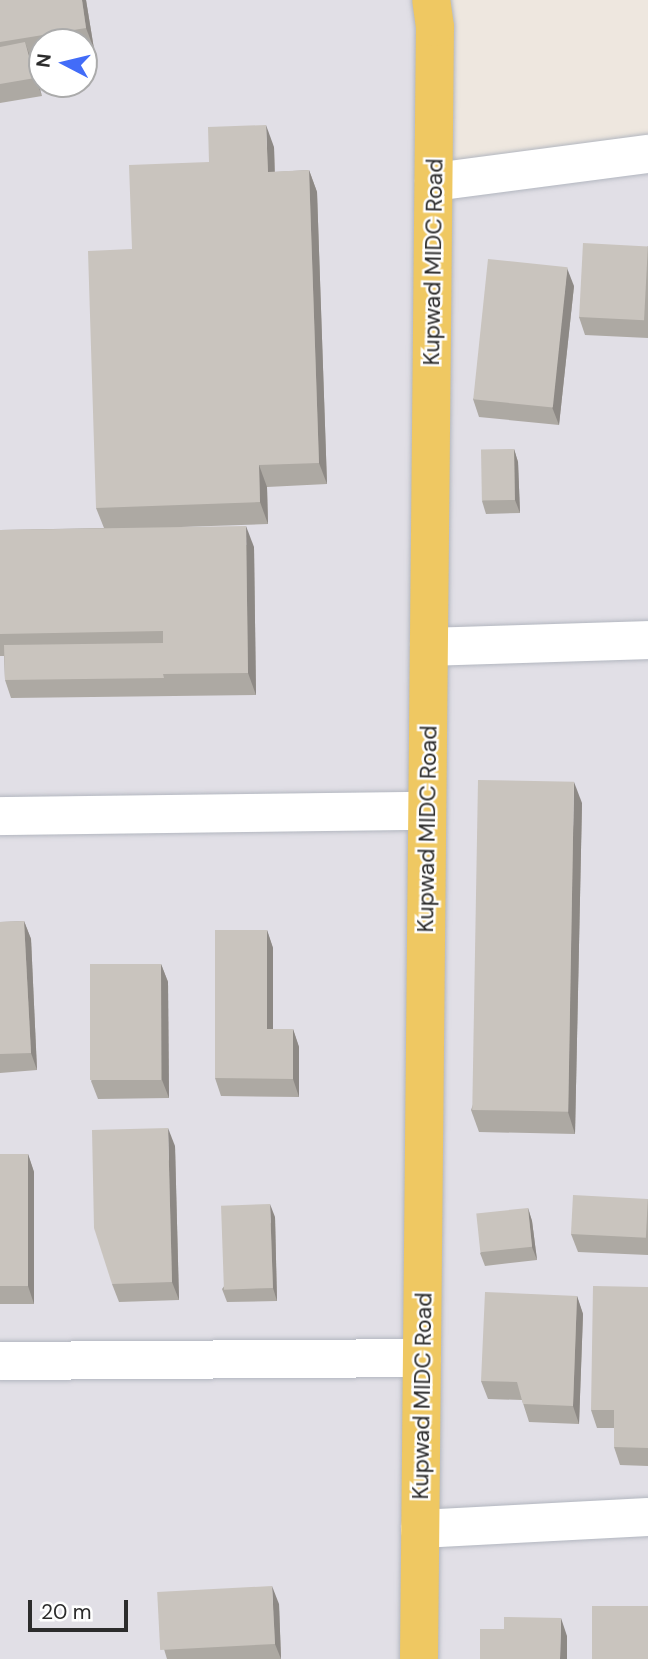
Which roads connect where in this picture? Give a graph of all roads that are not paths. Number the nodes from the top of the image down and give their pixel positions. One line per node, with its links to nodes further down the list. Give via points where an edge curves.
1 (431, 0): 3 (main road, Kupwad MIDC Road)
2 (648, 154): 3 (street)
3 (434, 182): 5 (main road, Kupwad MIDC Road)
4 (648, 640): 5 (street)
5 (429, 647): 6 (main road, Kupwad MIDC Road)
6 (427, 811): 7 (street); 8 (main road, Kupwad MIDC Road)
7 (0, 816)
8 (422, 1358): 9 (street); 11 (main road, Kupwad MIDC Road)
9 (0, 1361)
10 (648, 1517): 11 (street)
11 (420, 1529): 12 (main road, Kupwad MIDC Road)
12 (419, 1659)

